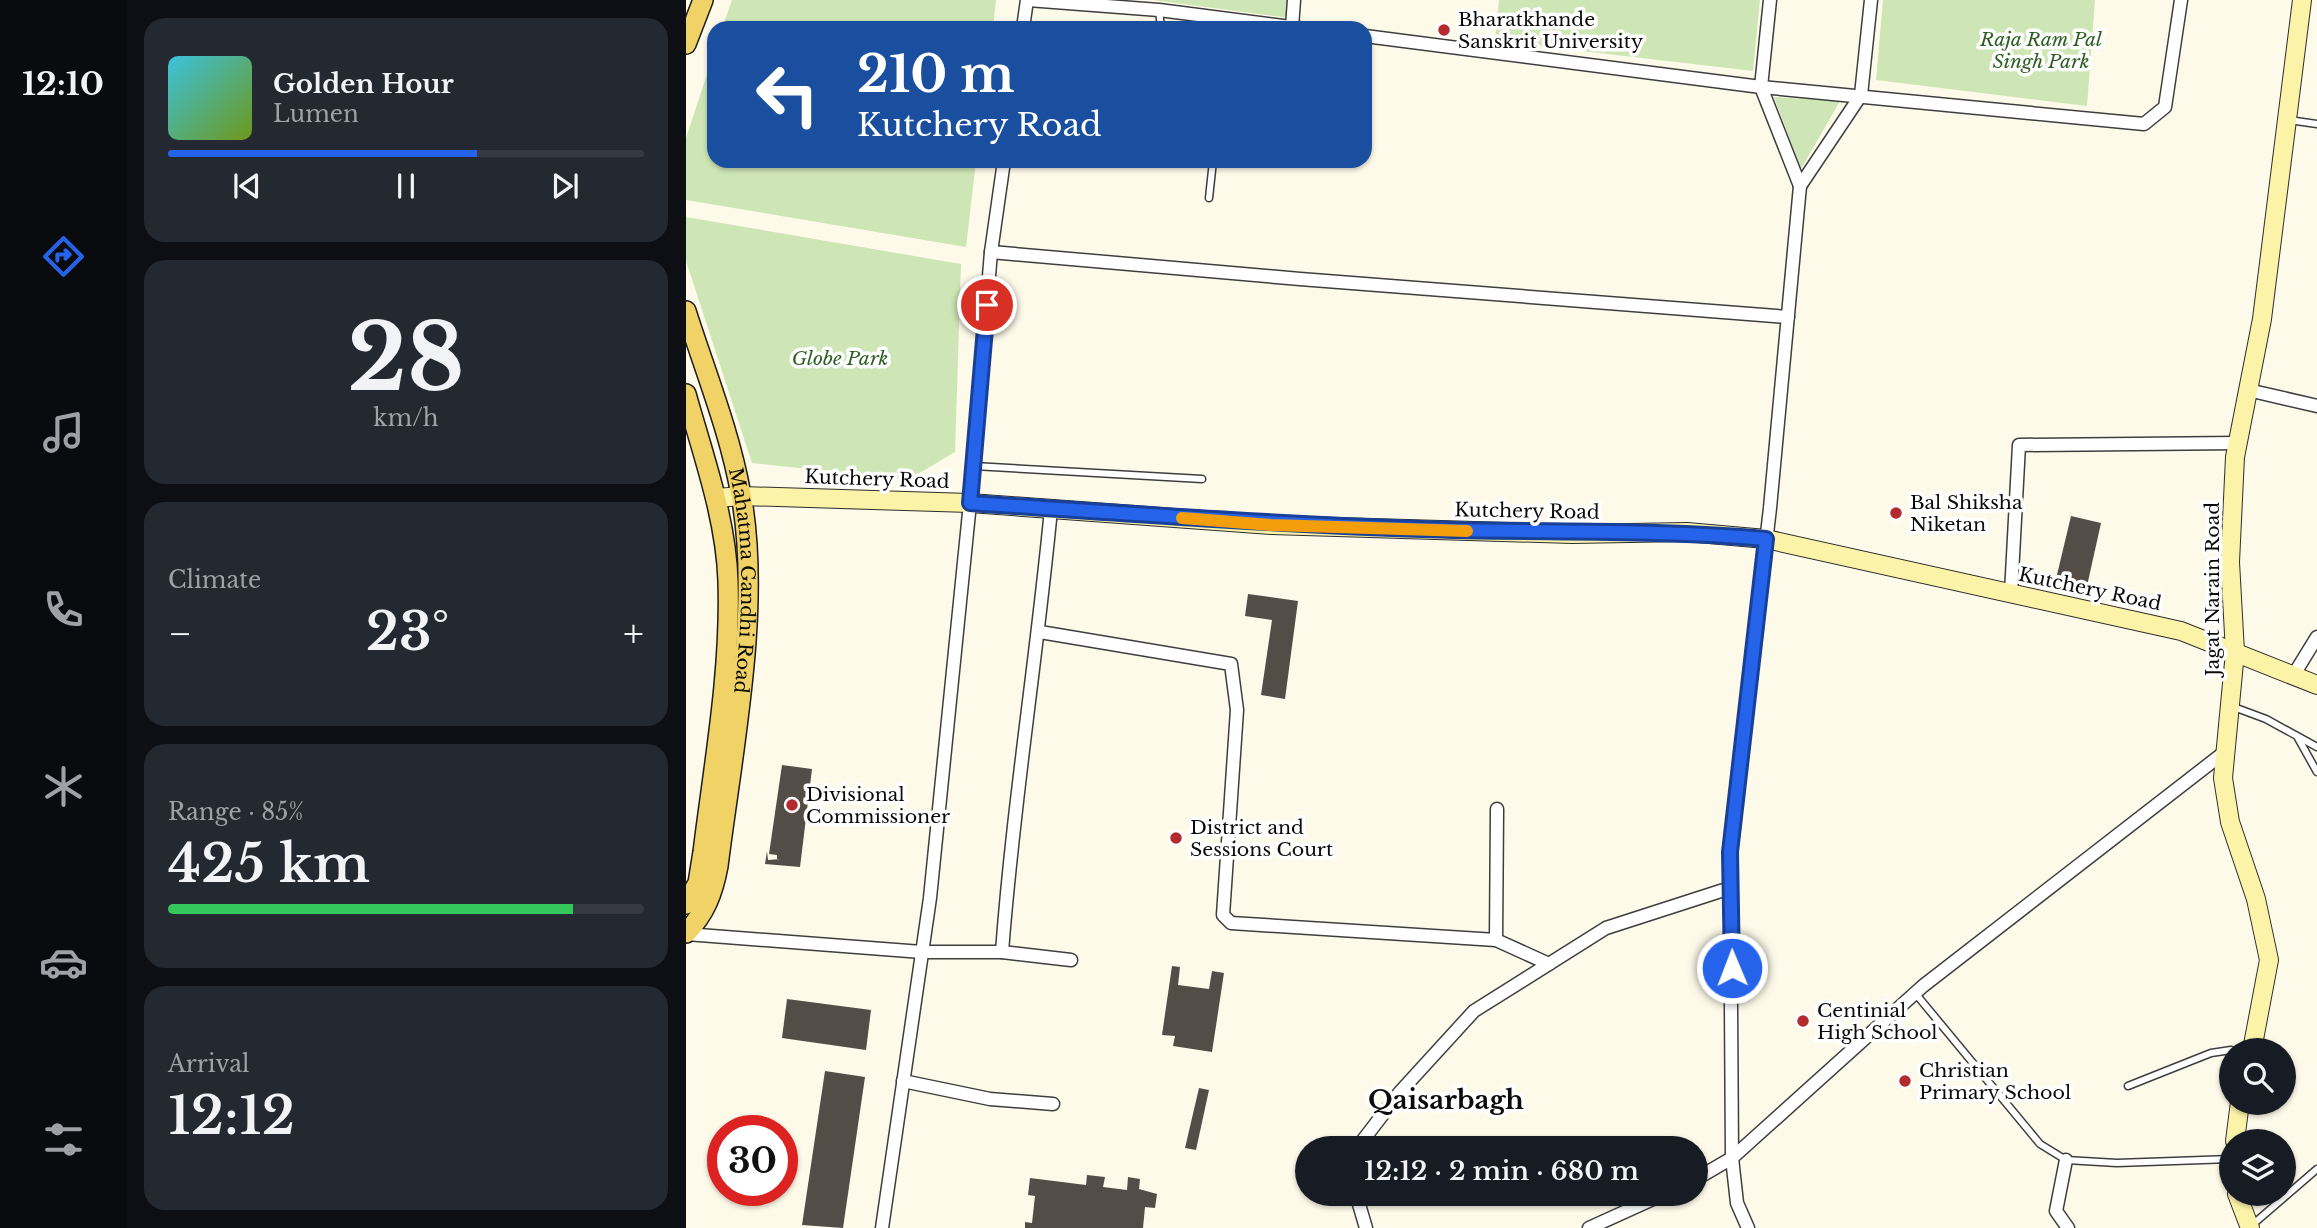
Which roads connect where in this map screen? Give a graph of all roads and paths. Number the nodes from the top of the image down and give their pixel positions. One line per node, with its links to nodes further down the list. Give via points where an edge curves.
1 (703, 0): 14 (main road)
2 (1028, 0): 8 (street); 9 (street)
3 (1294, 0): 12 (street)
4 (1770, 0): 15 (street)
5 (1871, 0): 16 (street)
6 (2181, 0): 16 (street, via 2165,107 2144,124)
7 (2302, 0): 17 (street, Jagat Narain Road)
8 (1159, 10): 10 (lane); 11 (street)
9 (1024, 21)
10 (1160, 21)
11 (1242, 21)
12 (1294, 21)
13 (1372, 37): 15 (street)
14 (686, 44)
15 (1761, 87): 16 (street); 21 (street)
16 (1861, 95): 21 (street)
17 (2287, 120): 18 (lane); 26 (street, Jagat Narain Road, via 2262,319)
18 (2317, 124)
19 (1003, 168): 23 (street)
20 (1212, 168): 22 (lane)
21 (1800, 186): 25 (street)
22 (1209, 198)
23 (991, 252): 25 (street); 30 (street)
24 (686, 311): 32 (main road, Mahatma Gandhi Road)
25 (1788, 317): 36 (street)
26 (2248, 390): 28 (street); 29 (street, Jagat Narain Road)
27 (686, 394): 33 (main road, Mahatma Gandhi Road)
28 (2317, 405)
29 (2238, 443): 37 (street, via 2019,445); 40 (street, Jagat Narain Road, via 2230,562)
30 (974, 466): 31 (lane); 34 (street)
31 (1202, 479)
32 (742, 496): 33 (street, Kutchery Road); 34 (street, Kutchery Road); 46 (main road, Mahatma Gandhi Road, via 745,630)
33 (716, 498): 46 (main road, Mahatma Gandhi Road, via 728,579)
34 (970, 503): 35 (street, Kutchery Road); 54 (street)
35 (1051, 509): 36 (street, Kutchery Road, via 1271,525 1572,534 1687,532); 38 (street)
36 (1766, 539): 37 (street, Kutchery Road); 50 (street, via 1730,852)
37 (2011, 593): 40 (street, Kutchery Road, via 2181,631)
38 (1040, 632): 53 (street, via 1231,664 1237,710 1223,915 1231,923); 55 (street)
39 (2317, 638): 41 (street)
40 (2235, 652): 41 (street, Kutchery Road); 43 (street, Jagat Narain Road)
41 (2293, 676): 42 (street, Kutchery Road)
42 (2317, 685)
43 (2230, 706): 44 (lane); 47 (street, Jagat Narain Road)
44 (2297, 737): 45 (lane); 48 (lane)
45 (2317, 747)
46 (724, 750): 51 (main road, Mahatma Gandhi Road, via 698,883); 52 (main road, Mahatma Gandhi Road, via 713,889 700,919)
47 (2226, 751): 58 (street); 59 (street, Jagat Narain Road, via 2223,778 2230,822 2256,899 2269,960)
48 (2317, 772)
49 (1497, 809): 53 (street)
50 (1730, 888): 57 (street, via 1606,928); 65 (street)
51 (686, 904)
52 (686, 933): 54 (street)
53 (1496, 940): 57 (street)
54 (922, 952): 55 (street); 61 (street)
55 (1002, 952): 56 (street)
56 (1070, 960)
57 (1549, 964): 64 (street, via 1474,1011)
58 (1915, 993): 65 (street); 67 (lane, via 2040,1144)
59 (2254, 1038)
60 (2219, 1052): 62 (lane)
61 (903, 1081): 63 (street, via 990,1099); 73 (street)
62 (2128, 1086)
63 (1053, 1104)
64 (1366, 1136)
65 (1732, 1158): 69 (street); 76 (street, via 1737,1203)
66 (2219, 1159): 67 (lane)
67 (2066, 1160): 77 (street, via 2056,1211)
68 (2317, 1169): 78 (lane)
69 (1708, 1172)
70 (1360, 1206): 74 (street)
71 (1638, 1206): 75 (street)
72 (2242, 1206): 78 (street)
73 (882, 1228)
74 (1366, 1228)
75 (1589, 1228)
76 (1748, 1228)
77 (2068, 1228)
78 (2250, 1228)

